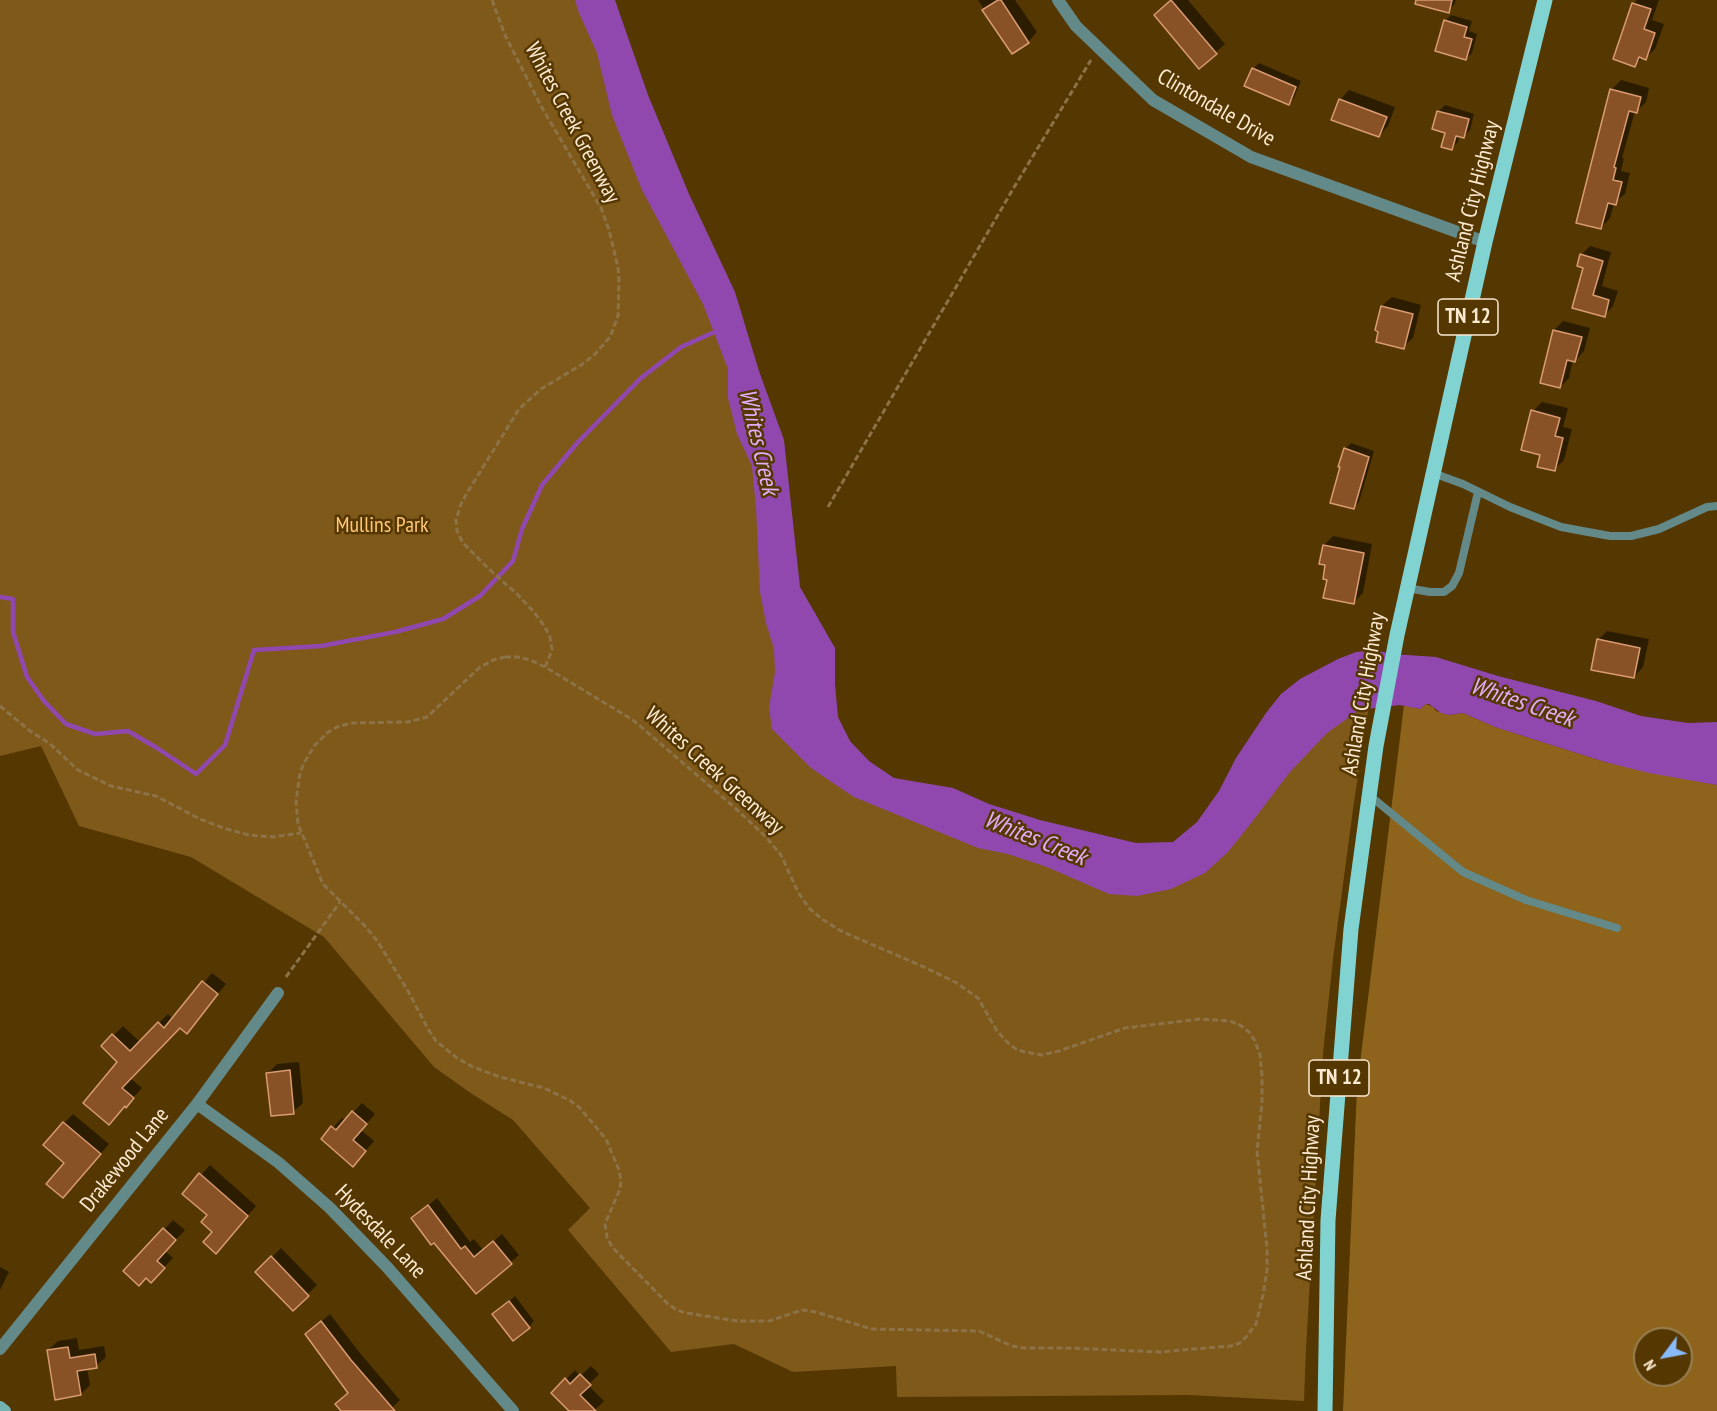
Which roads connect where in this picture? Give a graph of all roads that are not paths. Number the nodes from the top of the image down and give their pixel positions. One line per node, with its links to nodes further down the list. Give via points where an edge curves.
1 (1058, 0): 3 (street, Clintondale Drive, via 1076,26 1153,100 1251,157)
2 (1545, 0): 3 (main road, Ashland City Highway / TN 12)
3 (1485, 242): 4 (main road, Ashland City Highway / TN 12)
4 (1433, 473): 5 (lane); 7 (main road, Ashland City Highway / TN 12)
5 (1478, 492): 6 (lane, via 1561,527 1610,536 1659,529); 7 (lane, via 1459,573 1452,586 1444,592)
6 (1717, 506)
7 (1407, 588): 8 (main road, Ashland City Highway / TN 12)
8 (1369, 795): 9 (lane, via 1463,872 1526,900); 16 (main road, Ashland City Highway / TN 12, via 1351,929 1328,1220)
9 (1617, 928)
10 (278, 993): 11 (street, Drakewood Lane)
11 (197, 1104): 12 (street, Drakewood Lane); 15 (street, Hydesdale Lane, via 279,1163 330,1208)
12 (0, 1349)
13 (0, 1407): 14 (street)
14 (5, 1411)
15 (513, 1411)
16 (1324, 1411)

